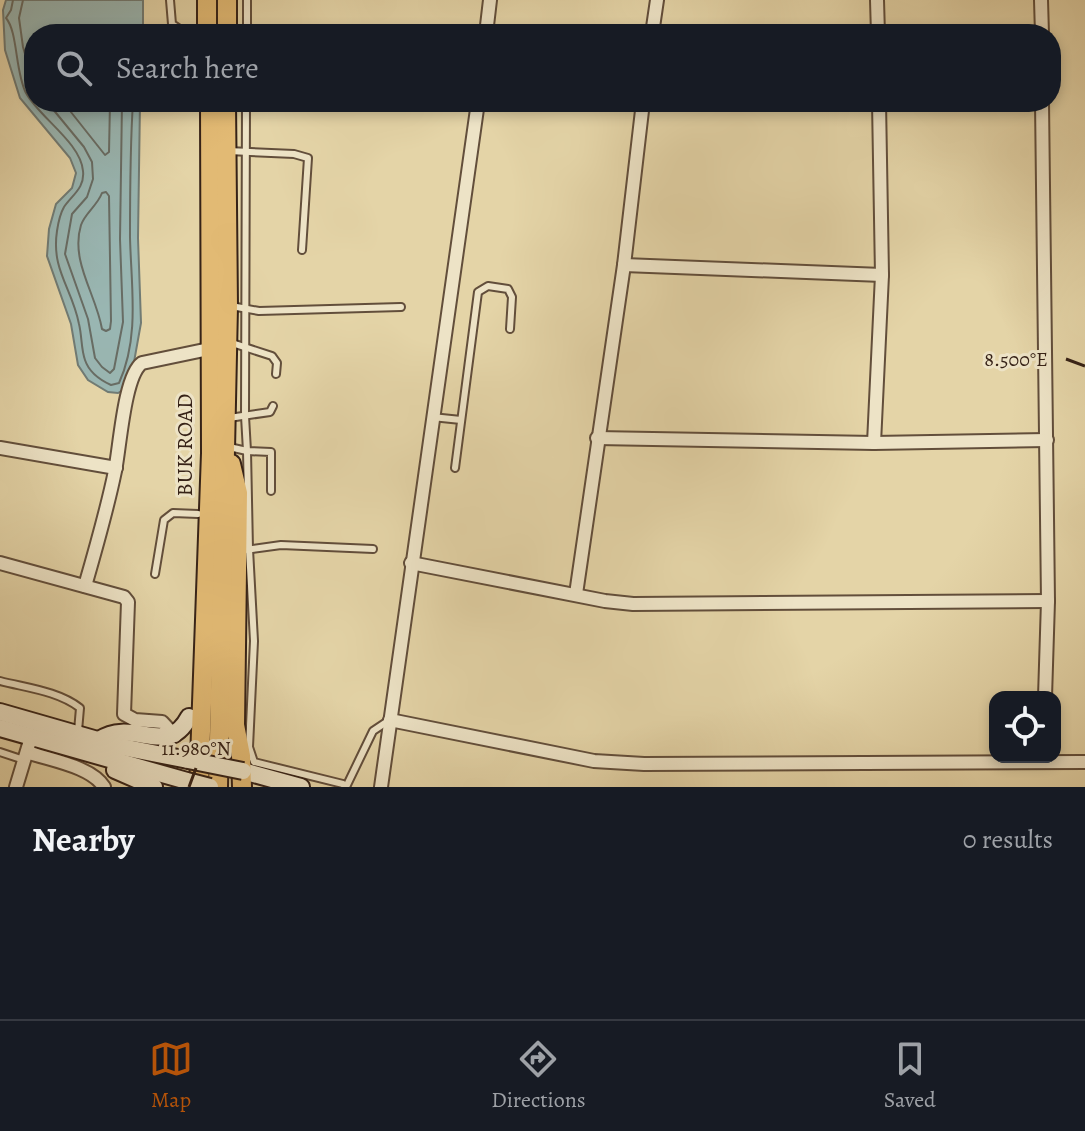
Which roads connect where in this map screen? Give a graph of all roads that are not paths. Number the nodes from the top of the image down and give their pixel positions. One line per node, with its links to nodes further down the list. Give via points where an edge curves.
1 (170, 0): 9 (lane)
2 (207, 0): 10 (main road)
3 (227, 0): 11 (main road)
4 (247, 0): 12 (lane)
5 (490, 0): 13 (street)
6 (657, 0): 14 (street)
7 (877, 0): 15 (street)
8 (1041, 0): 16 (street)
9 (172, 24)
10 (207, 24)
11 (227, 24)
12 (247, 24)
13 (487, 24)
14 (653, 24)
15 (878, 24)
16 (1042, 24)
17 (210, 112): 35 (main road, BUK ROAD)
18 (226, 112): 24 (main road, BUK ROAD)
19 (246, 112): 25 (lane)
20 (477, 112): 39 (street)
21 (642, 112): 27 (street)
22 (879, 112): 28 (street)
23 (1042, 112): 43 (street)
24 (224, 151): 25 (lane); 29 (main road, BUK ROAD)
25 (246, 152): 26 (lane, via 308,158); 31 (lane)
26 (302, 250)
27 (624, 265): 28 (street); 42 (street)
28 (882, 275): 44 (street)
29 (228, 306): 31 (lane); 33 (main road, BUK ROAD)
30 (401, 307): 31 (lane)
31 (247, 308): 34 (lane)
32 (510, 329): 41 (lane, via 508,289 488,286 478,292)
33 (226, 341): 34 (lane); 40 (main road, BUK ROAD)
34 (247, 347): 36 (lane, via 272,356); 38 (lane)
35 (209, 349): 46 (main road, BUK ROAD); 48 (street, via 137,366)
36 (276, 374)
37 (273, 406): 38 (lane, via 270,412)
38 (245, 416): 40 (lane); 47 (lane)
39 (432, 417): 41 (lane); 55 (street)
40 (225, 418): 46 (main road, BUK ROAD)
41 (461, 420): 49 (lane)
42 (597, 438): 44 (street); 58 (street)
43 (1047, 440): 44 (street); 59 (street)
44 (874, 443)
45 (0, 448): 48 (street)
46 (218, 449): 47 (lane); 51 (main road, via 204,478); 53 (main road, via 238,493); 77 (main road, BUK ROAD); 82 (main road, BUK ROAD)
47 (247, 451): 50 (lane, via 271,452); 53 (lane)
48 (116, 468): 57 (street)
49 (455, 468)
50 (271, 491)
51 (198, 514): 56 (lane, via 173,513 164,520); 63 (main road)
52 (373, 549): 53 (lane, via 281,545)
53 (243, 550): 76 (main road, via 235,725); 84 (lane, via 254,641 249,747 254,762)
54 (0, 563): 57 (street)
55 (411, 563): 58 (street); 64 (street)
56 (155, 574)
57 (85, 586): 67 (street, via 128,602 124,714 162,722)
58 (576, 594): 59 (street, via 633,604)
59 (1048, 601): 61 (street)
60 (0, 681): 66 (lane, via 76,705)
61 (1045, 691)
62 (0, 712): 66 (main road)
63 (189, 717): 67 (main road); 72 (main road)
64 (390, 720): 73 (street, via 594,761 775,765); 84 (lane, via 373,731); 85 (street)
65 (0, 728): 69 (main road)
66 (78, 735): 68 (main road)
67 (175, 736): 68 (main road, via 121,731)
68 (99, 740): 72 (main road)
69 (27, 750): 70 (lane); 71 (main road); 78 (street); 79 (street, via 77,769)
70 (0, 752)
71 (97, 758): 77 (main road); 80 (main road)
72 (188, 760): 76 (main road, bridge); 77 (main road)
73 (989, 760)
74 (1061, 760): 75 (street)
75 (1085, 762)
76 (242, 779): 83 (main road)
77 (191, 785): 81 (main road, bridge)
78 (16, 787)
79 (104, 787)
80 (154, 787)
81 (210, 787)
82 (218, 787)
83 (301, 787)
84 (345, 787)
85 (381, 787)

